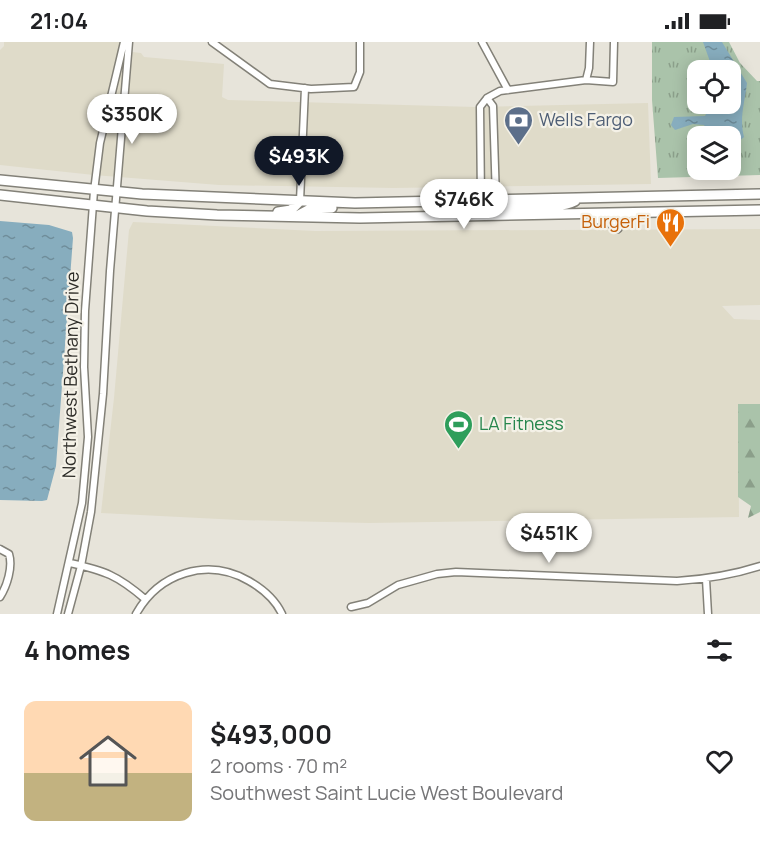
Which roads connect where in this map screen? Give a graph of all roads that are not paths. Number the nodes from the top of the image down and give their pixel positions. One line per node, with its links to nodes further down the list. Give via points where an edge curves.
1 (124, 42): 17 (street, Northwest Bethany Drive, via 100,143)
2 (129, 42): 18 (street, Northwest Bethany Drive)
3 (212, 42): 9 (street, via 270,84)
4 (360, 42): 9 (street, via 360,72 354,87)
5 (482, 42): 10 (street)
6 (590, 42): 8 (street)
7 (614, 42): 8 (street, via 613,82)
8 (586, 80): 10 (street)
9 (305, 88): 24 (street)
10 (508, 90): 11 (street)
11 (487, 98): 12 (street, via 480,107); 13 (street, via 493,106)
12 (481, 127): 13 (street); 14 (street)
13 (494, 127): 15 (street)
14 (481, 170): 15 (street); 22 (street)
15 (495, 170): 23 (street)
16 (0, 180): 17 (main road)
17 (94, 191): 18 (main road); 26 (street, Northwest Bethany Drive)
18 (116, 193): 24 (main road); 27 (street, Northwest Bethany Drive)
19 (760, 194): 21 (main road)
20 (0, 195): 26 (main road)
21 (583, 198): 23 (main road); 32 (main road, via 561,205 506,206)
22 (481, 200): 23 (main road); 25 (main road)
23 (496, 200): 34 (main road, via 482,210)
24 (300, 201): 25 (main road); 30 (main road, via 291,210)
25 (387, 202): 33 (main road, via 367,207 310,209)
26 (93, 206): 27 (main road); 36 (street, Northwest Bethany Drive, via 85,311 88,437 82,503)
27 (116, 208): 30 (main road); 37 (street, Northwest Bethany Drive, via 98,441)
28 (760, 210): 29 (main road)
29 (627, 213): 31 (main road); 31 (main road, via 617,228 607,219 558,219)
30 (248, 215): 33 (main road)
31 (544, 215): 32 (main road)
32 (488, 216): 34 (main road)
33 (295, 217): 34 (main road)
34 (441, 217)
35 (0, 549): 40 (street, via 9,554 10,561)
36 (70, 563): 37 (street); 43 (street, Northwest Bethany Drive)
37 (81, 566): 41 (street, via 124,581); 44 (street, Northwest Bethany Drive)
38 (760, 566): 39 (street)
39 (706, 579): 42 (street, via 456,572 398,585 368,603); 47 (street)
40 (0, 597)
41 (145, 599): 45 (street); 46 (street, via 167,581 190,571 208,569 224,571 257,585)
42 (351, 607)
43 (57, 614)
44 (68, 614)
45 (136, 614)
46 (282, 614)
47 (708, 614)

